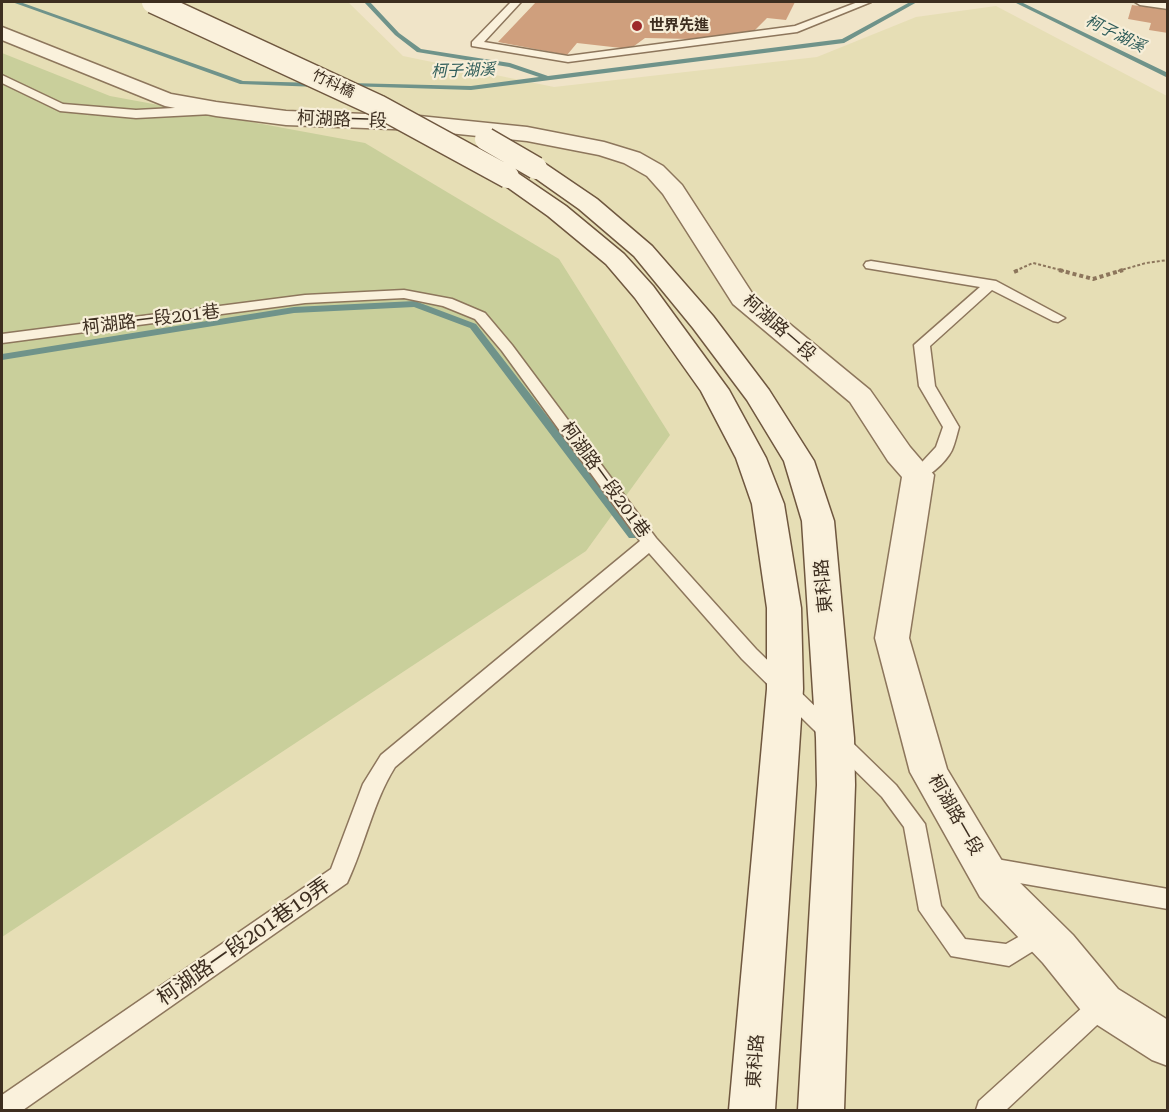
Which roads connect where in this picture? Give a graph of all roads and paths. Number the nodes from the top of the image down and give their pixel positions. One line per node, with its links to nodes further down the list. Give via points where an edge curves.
1 (153, 2): 10 (street, 竹科橋, bridge)
2 (194, 2): 10 (street, 竹科橋, bridge, via 456,122)
3 (516, 2): 4 (lane, via 476,44 568,59 796,29)
4 (866, 2)
5 (1140, 2): 6 (lane)
6 (1167, 6)
7 (2, 33): 9 (street, 柯湖路一段, via 165,99)
8 (2, 79): 9 (lane, via 60,107 136,114)
9 (216, 109): 16 (street, 柯湖路一段, via 286,118 419,123 526,134 604,149 632,159 655,171 673,190 742,298 860,396)
10 (522, 172): 18 (street, 東科路, via 557,211 615,259 673,329 715,390 751,458 768,504 784,608); 19 (street, 東科路, via 588,204 644,251 759,396 799,461 818,521)
11 (1167, 260): 13 (path, via 1093,279 1033,263)
12 (871, 265): 13 (lane)
13 (991, 284): 14 (lane); 16 (lane, via 922,345 927,386 951,428 944,449)
14 (1058, 318)
15 (2, 338): 17 (lane, 柯湖路一段201巷, via 305,299 404,294 447,302 480,316)
16 (918, 475): 20 (street, 柯湖路一段, via 892,638 929,772)
17 (650, 542): 18 (lane, 柯湖路一段201巷); 25 (lane, 柯湖路一段201巷19弄, via 388,761 374,784 339,876)
18 (785, 689): 19 (lane, 柯湖路一段201巷); 26 (street, 東科路)
19 (836, 738): 22 (lane, 柯湖路一段201巷, via 889,791 914,824 930,910 959,949 1009,955); 27 (street, 東科路)
20 (985, 867): 21 (lane); 22 (street, 柯湖路一段, via 994,884)
21 (1167, 899)
22 (1043, 933): 23 (street, 柯湖路一段)
23 (1103, 1004): 24 (street, 柯湖路一段); 28 (lane)
24 (1167, 1045)
25 (2, 1110)
26 (752, 1110)
27 (820, 1110)
28 (988, 1110)

